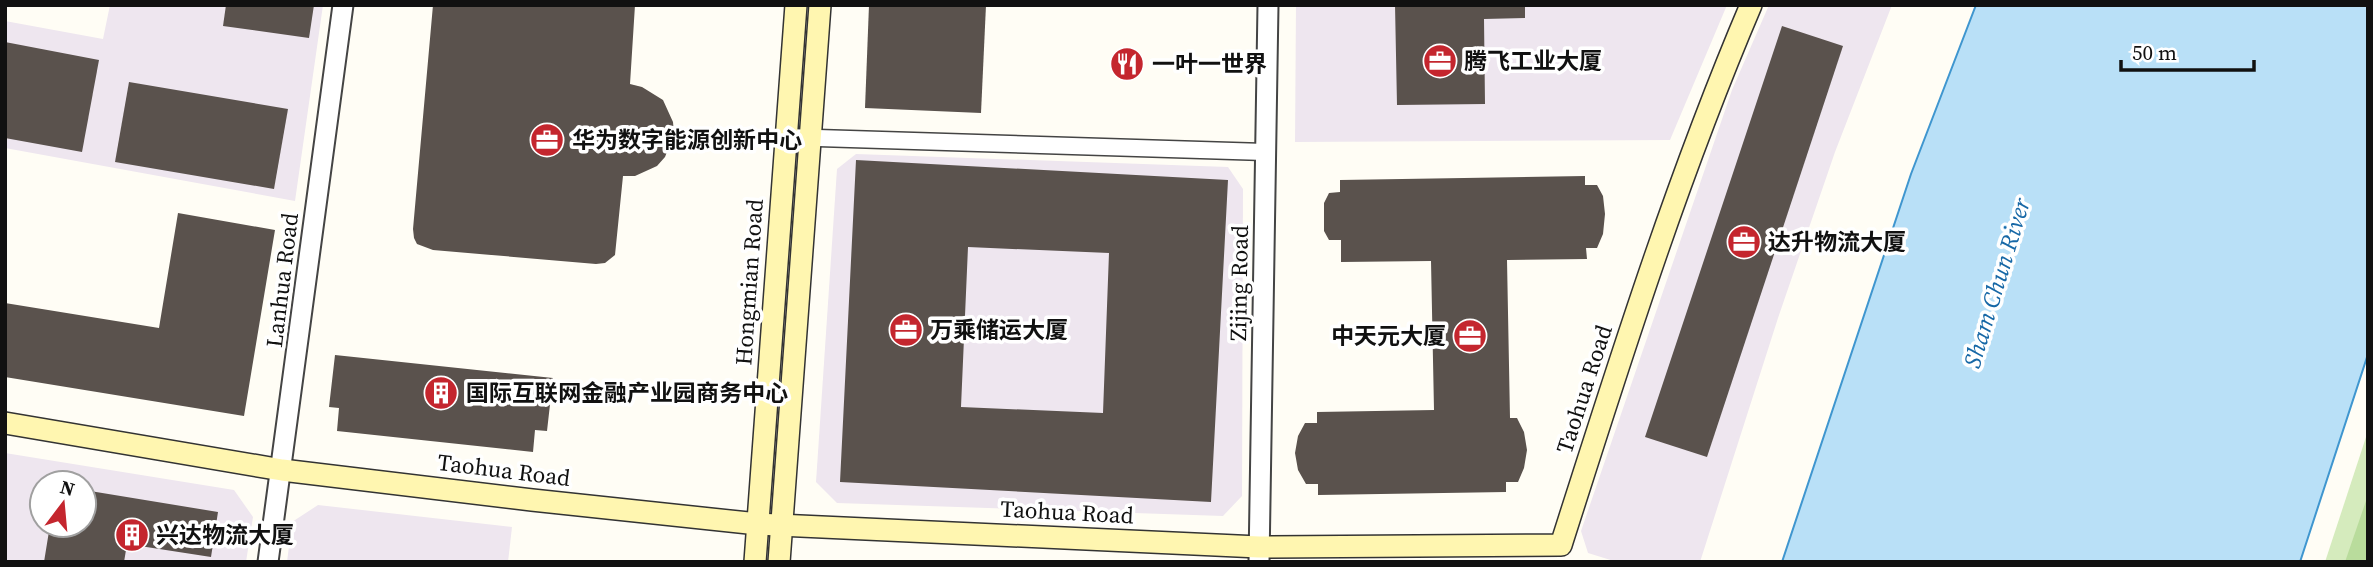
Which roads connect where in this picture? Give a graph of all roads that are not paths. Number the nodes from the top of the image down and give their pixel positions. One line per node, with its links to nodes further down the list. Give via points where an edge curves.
1 (343, 5): 10 (street, Lanhua Road)
2 (796, 5): 6 (main road, Hongmian Road)
3 (820, 5): 7 (main road)
4 (1268, 5): 8 (street, Zijing Road)
5 (1751, 5): 13 (main road, Taohua Road, via 1689,157 1562,545)
6 (786, 137): 7 (street); 11 (main road, Hongmian Road)
7 (810, 139): 8 (street); 12 (main road)
8 (1265, 152): 13 (street, Zijing Road)
9 (5, 423): 10 (main road, Taohua Road)
10 (282, 470): 11 (main road, Taohua Road); 14 (street, Lanhua Road)
11 (758, 524): 12 (main road, Taohua Road); 15 (main road, Hongmian Road)
12 (782, 526): 13 (main road, Taohua Road); 16 (main road)
13 (1259, 554)
14 (268, 562)
15 (755, 562)
16 (779, 562)

